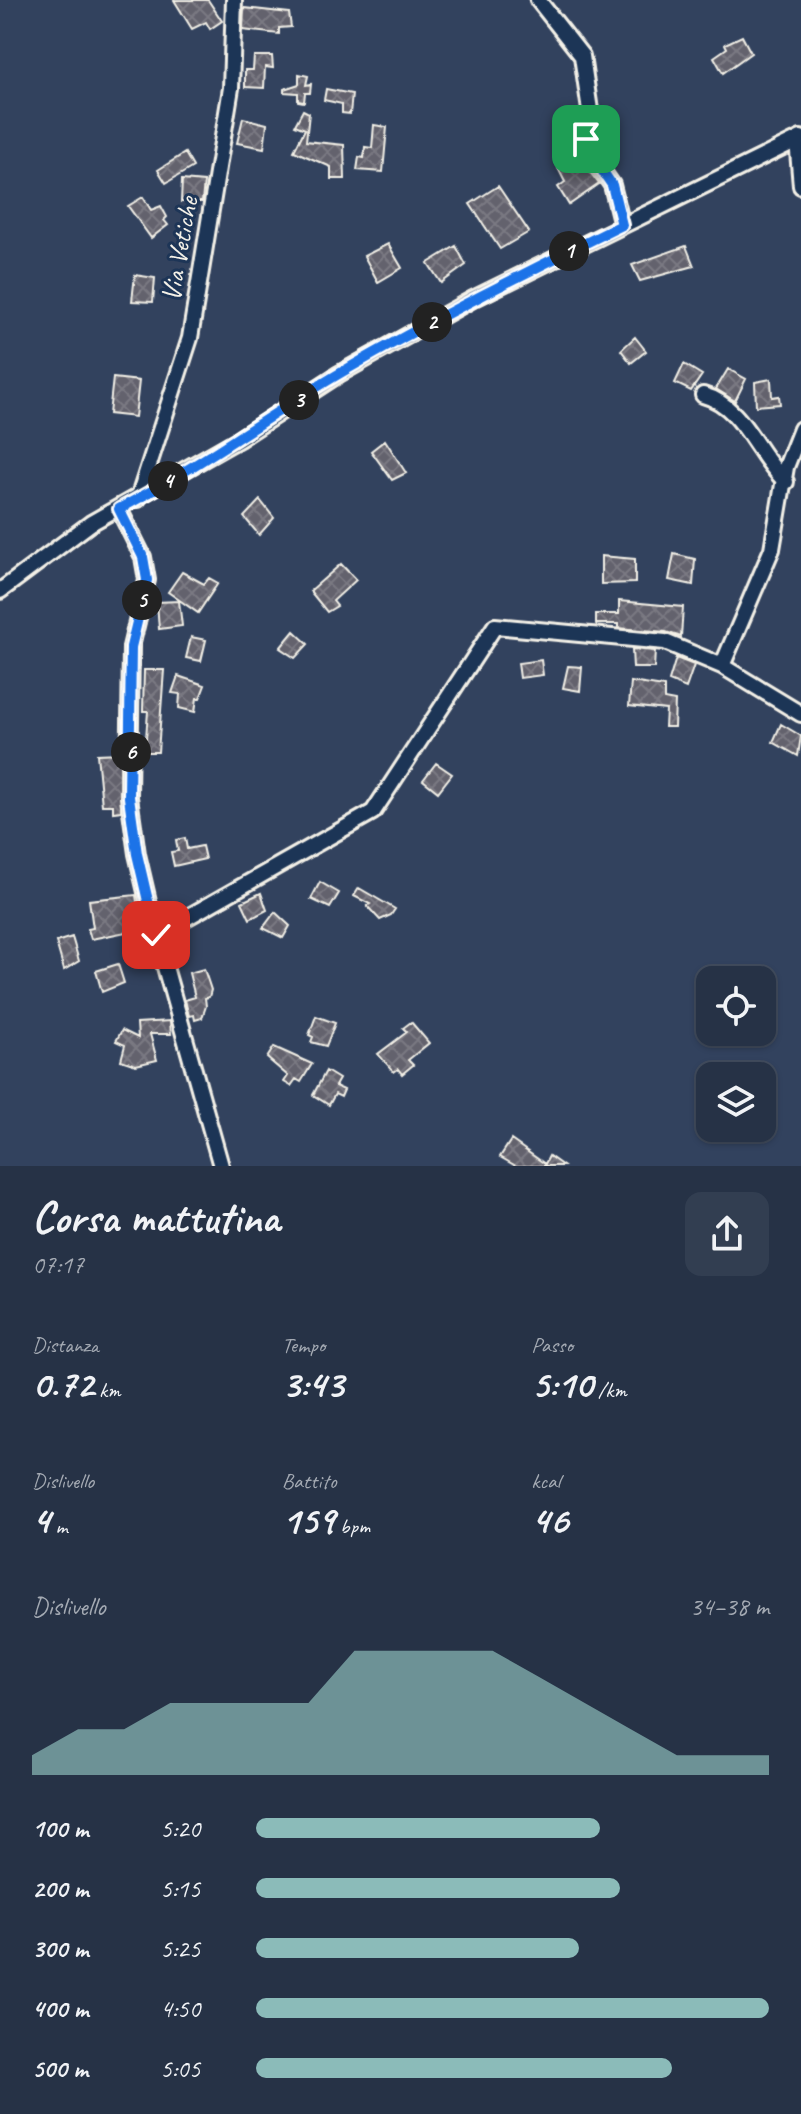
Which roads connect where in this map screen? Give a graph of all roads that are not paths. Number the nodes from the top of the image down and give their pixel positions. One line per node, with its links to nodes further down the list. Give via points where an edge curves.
1 (234, 0): 9 (street, Via Vetiche, via 231,88 190,338)
2 (538, 0): 5 (street, via 582,56 592,124 586,147 612,185)
3 (799, 139): 4 (street); 5 (street)
4 (801, 186)
5 (622, 225): 9 (street, via 339,374)
6 (703, 395): 8 (street, via 728,405 770,468)
7 (801, 429): 8 (street, via 786,467)
8 (786, 482): 12 (street, via 772,549)
9 (138, 499): 10 (street)
10 (119, 509): 11 (street, via 55,547); 14 (street, via 143,557 147,580 131,647 129,797)
11 (0, 591)
12 (722, 666): 13 (street); 14 (street, via 665,642 495,626 373,812)
13 (801, 714)
14 (156, 935): 15 (street)
15 (221, 1166)

